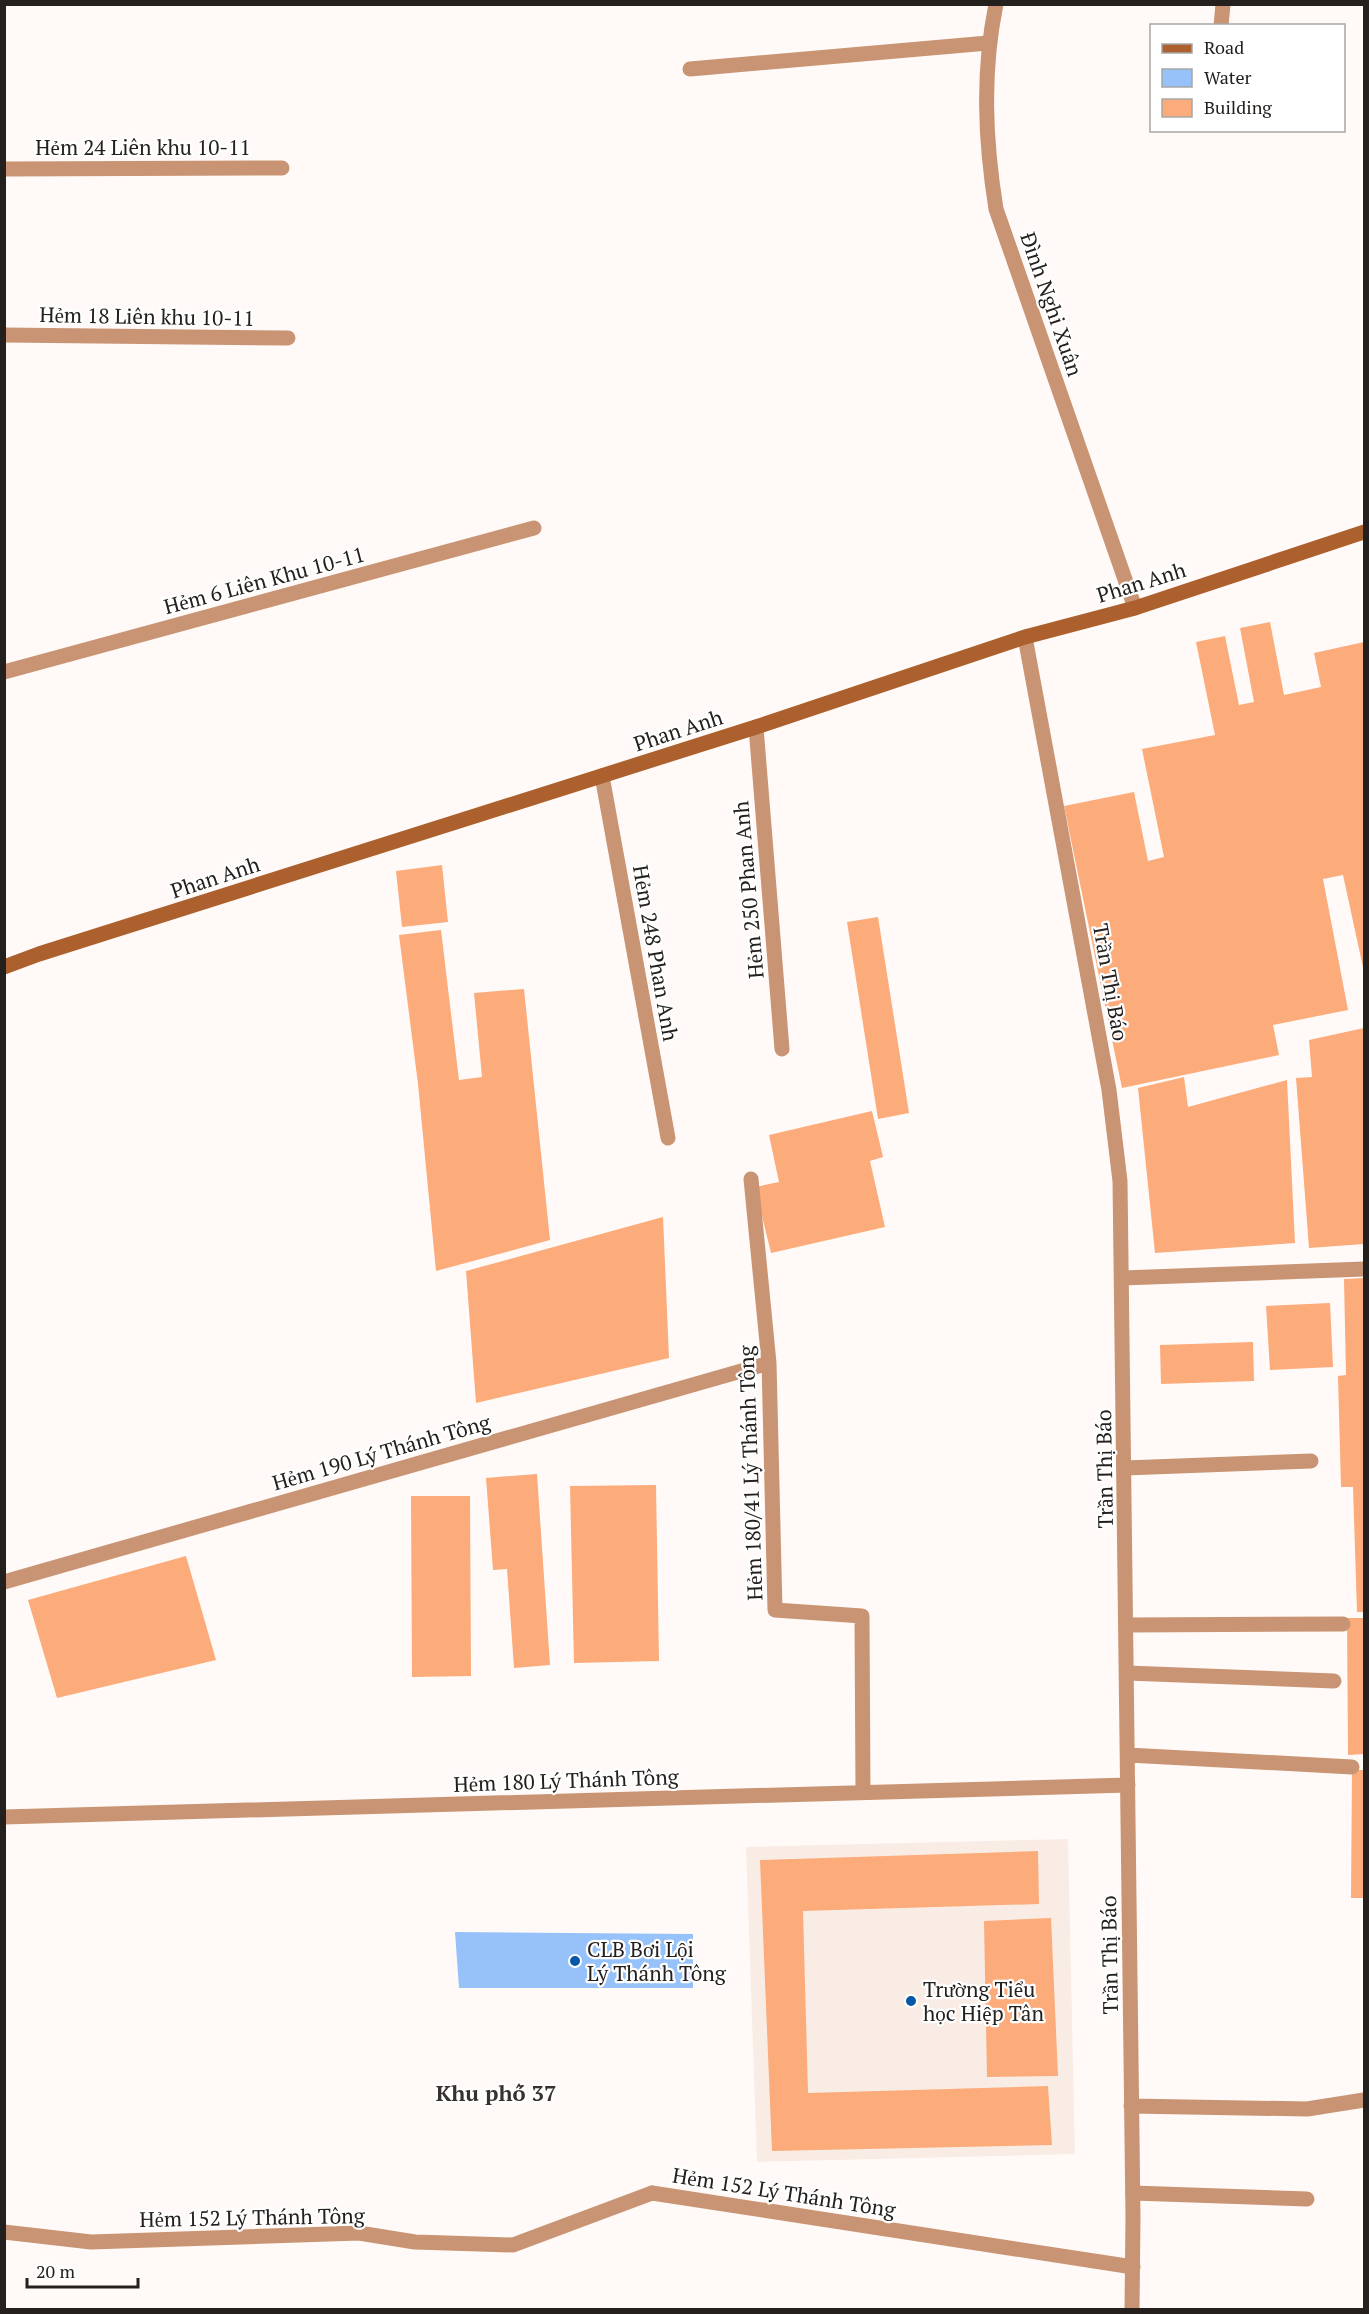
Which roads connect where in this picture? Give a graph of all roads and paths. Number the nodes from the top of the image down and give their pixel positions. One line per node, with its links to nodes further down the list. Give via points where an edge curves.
1 (996, 4): 4 (street, Đình Nghi Xuân)
2 (1223, 4): 3 (street)
3 (1221, 24)
4 (988, 43): 5 (street); 12 (street, Đình Nghi Xuân, via 988,161 996,208)
5 (690, 69)
6 (282, 168): 7 (street, Hẻm 24 Liên khu 10-11)
7 (4, 169)
8 (4, 335): 9 (street, Hẻm 18 Liên khu 10-11)
9 (288, 339)
10 (534, 528): 14 (street, Hẻm 6 Liên Khu 10-11)
11 (1365, 532): 12 (main road, Phan Anh)
12 (1135, 608): 13 (main road, Phan Anh)
13 (1025, 637): 15 (main road, Phan Anh); 22 (street, Trần Thị Báo, via 1109,1090 1120,1181)
14 (4, 672)
15 (756, 728): 16 (main road, Phan Anh); 18 (street, Hẻm 250 Phan Anh)
16 (602, 776): 17 (main road, Phan Anh); 19 (street, Hẻm 248 Phan Anh)
17 (4, 968)
18 (782, 1049)
19 (668, 1138)
20 (751, 1179): 23 (street, Hẻm 180/41 Lý Thánh Tông)
21 (1365, 1269): 22 (street)
22 (1123, 1278): 25 (street, Trần Thị Báo)
23 (769, 1363): 26 (street, Hẻm 190 Lý Thánh Tông); 34 (street, Hẻm 180/41 Lý Thánh Tông, via 776,1610 862,1616)
24 (1311, 1461): 25 (street)
25 (1125, 1468): 28 (street, Trần Thị Báo)
26 (4, 1582)
27 (1343, 1624): 28 (street)
28 (1127, 1625): 29 (street, Trần Thị Báo)
29 (1127, 1673): 30 (street); 31 (street, Trần Thị Báo)
30 (1334, 1681)
31 (1128, 1755): 32 (street); 33 (street, Trần Thị Báo)
32 (1352, 1767)
33 (1128, 1785): 34 (street, Hẻm 180 Lý Thánh Tông); 37 (street, Trần Thị Báo)
34 (863, 1792): 35 (street, Hẻm 180 Lý Thánh Tông)
35 (4, 1816)
36 (1365, 2100): 37 (street, via 1307,2109)
37 (1131, 2106): 38 (street, Trần Thị Báo)
38 (1133, 2193): 39 (street); 41 (street, Trần Thị Báo)
39 (1306, 2199)
40 (4, 2232): 41 (street, Hẻm 152 Lý Thánh Tông, via 91,2242 359,2233 415,2242 513,2245 652,2193)
41 (1133, 2267): 42 (street, Trần Thị Báo)
42 (1132, 2310)

